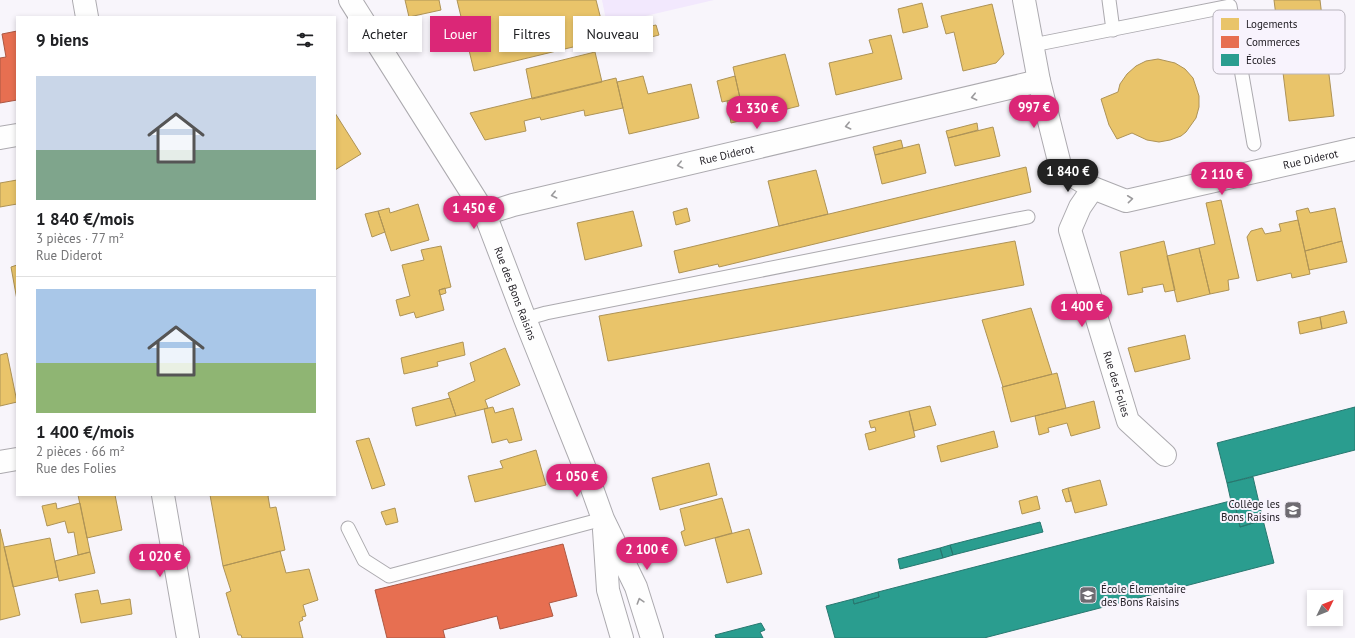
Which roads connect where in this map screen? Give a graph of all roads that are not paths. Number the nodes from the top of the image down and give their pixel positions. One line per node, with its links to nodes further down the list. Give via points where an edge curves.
1 (84, 0): 6 (street)
2 (350, 0): 16 (street, Rue des Bons Raisins)
3 (1024, 0): 8 (street)
4 (1109, 0): 7 (lane)
5 (1231, 10): 7 (lane, via 1230,6)
6 (87, 16)
7 (1113, 30): 8 (lane)
8 (1033, 46): 10 (street)
9 (1242, 74): 13 (lane)
10 (1039, 81): 15 (street, Rue Diderot, via 1061,169); 16 (street, Rue Diderot, one-way to 16, via 513,204)
11 (16, 136): 12 (street)
12 (0, 138)
13 (1254, 144)
14 (1355, 149): 15 (street, Rue Diderot, one-way to 14, via 1126,201)
15 (1093, 188): 19 (street, Rue des Folies, via 1080,207 1070,230 1128,421)
16 (486, 214): 18 (street, Rue des Bons Raisins)
17 (1028, 217): 18 (lane)
18 (525, 319): 23 (street, Rue des Bons Raisins)
19 (1165, 455)
20 (16, 459): 21 (street)
21 (0, 462)
22 (163, 496): 25 (street)
23 (603, 519): 24 (lane, via 389,576 364,560); 26 (street, Rue des Bons Raisins, via 608,590); 27 (street, Rue des Bons Raisins, one-way to 23, via 636,587)
24 (348, 528)
25 (188, 638)
26 (622, 638)
27 (652, 638)

